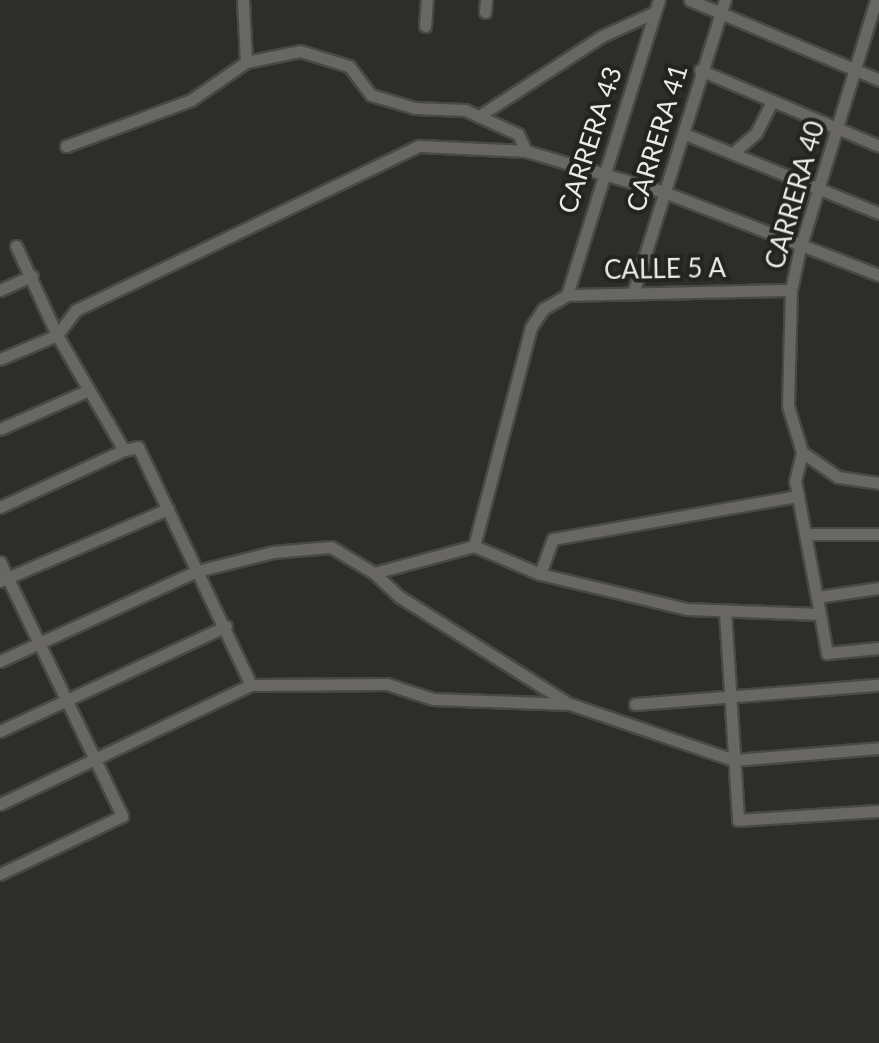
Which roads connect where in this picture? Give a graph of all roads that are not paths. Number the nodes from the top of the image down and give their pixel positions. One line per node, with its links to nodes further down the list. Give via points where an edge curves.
1 (243, 0): 10 (street)
2 (427, 0): 9 (street)
3 (659, 0): 7 (street, CARRERA 43)
4 (690, 0): 8 (street)
5 (725, 0): 8 (street, CARRERA 41)
6 (873, 3): 12 (street, CARRERA 40)
7 (653, 13): 15 (street, via 602,36); 22 (street, CARRERA 43)
8 (720, 14): 11 (street, CARRERA 41); 12 (street)
9 (425, 26)
10 (246, 62): 15 (street, via 300,51 331,56 371,95); 18 (street, via 191,100)
11 (700, 70): 14 (street); 17 (street, CARRERA 41)
12 (855, 70): 13 (street); 16 (street, CARRERA 40)
13 (879, 80)
14 (771, 104): 16 (street); 21 (street, via 756,133)
15 (479, 116): 20 (street, via 518,134)
16 (836, 128): 19 (street); 23 (street, CARRERA 40)
17 (685, 134): 21 (street); 24 (street, CARRERA 41)
18 (66, 146)
19 (879, 146)
20 (526, 151): 22 (street); 34 (street, via 419,146 76,310)
21 (733, 153): 23 (street)
22 (600, 173): 24 (street); 33 (street, CARRERA 43)
23 (818, 190): 25 (street); 27 (street, CARRERA 40)
24 (664, 192): 27 (street); 31 (street, CARRERA 41)
25 (879, 213)
26 (16, 246): 29 (street)
27 (800, 248): 28 (street); 32 (street, CARRERA 40)
28 (879, 275)
29 (32, 276): 30 (street); 34 (street)
30 (0, 290)
31 (634, 290): 32 (street, CALLE 5 A); 33 (street, CALLE 5 A)
32 (791, 290): 39 (street, CARRERA 40, via 788,406)
33 (567, 295): 46 (street, CALLE 5 A, via 543,309 531,327)
34 (57, 335): 35 (street); 36 (street)
35 (0, 359)
36 (89, 390): 37 (street); 38 (street)
37 (0, 429)
38 (124, 450): 42 (street); 43 (street, via 138,447)
39 (802, 452): 40 (street, via 838,477); 41 (street)
40 (879, 483)
41 (798, 496): 44 (street); 50 (street, via 553,539)
42 (0, 507)
43 (168, 509): 48 (street); 51 (street)
44 (806, 534): 45 (street); 53 (street)
45 (879, 534)
46 (474, 546): 49 (street); 50 (street)
47 (0, 562): 51 (street)
48 (197, 571): 49 (street, via 306,544 331,547); 56 (street); 57 (street)
49 (374, 573): 64 (street, via 400,597)
50 (540, 574): 54 (street, via 687,609)
51 (4, 579): 57 (street)
52 (879, 588): 53 (street)
53 (817, 597): 55 (street)
54 (725, 611): 55 (street); 62 (street)
55 (820, 614): 58 (street, via 827,653)
56 (226, 626): 60 (street); 63 (street)
57 (39, 643): 59 (street); 63 (street)
58 (879, 648)
59 (0, 661)
60 (251, 685): 64 (street, via 387,684 433,699); 68 (street)
61 (879, 685): 62 (street)
62 (729, 698): 65 (street); 69 (street)
63 (66, 700): 66 (street); 68 (street)
64 (570, 704): 69 (street)
65 (635, 704)
66 (0, 731)
67 (879, 748): 69 (street)
68 (95, 759): 70 (street); 72 (street, via 122,816)
69 (734, 760): 71 (street, via 738,820)
70 (0, 804)
71 (879, 811)
72 (0, 874)

